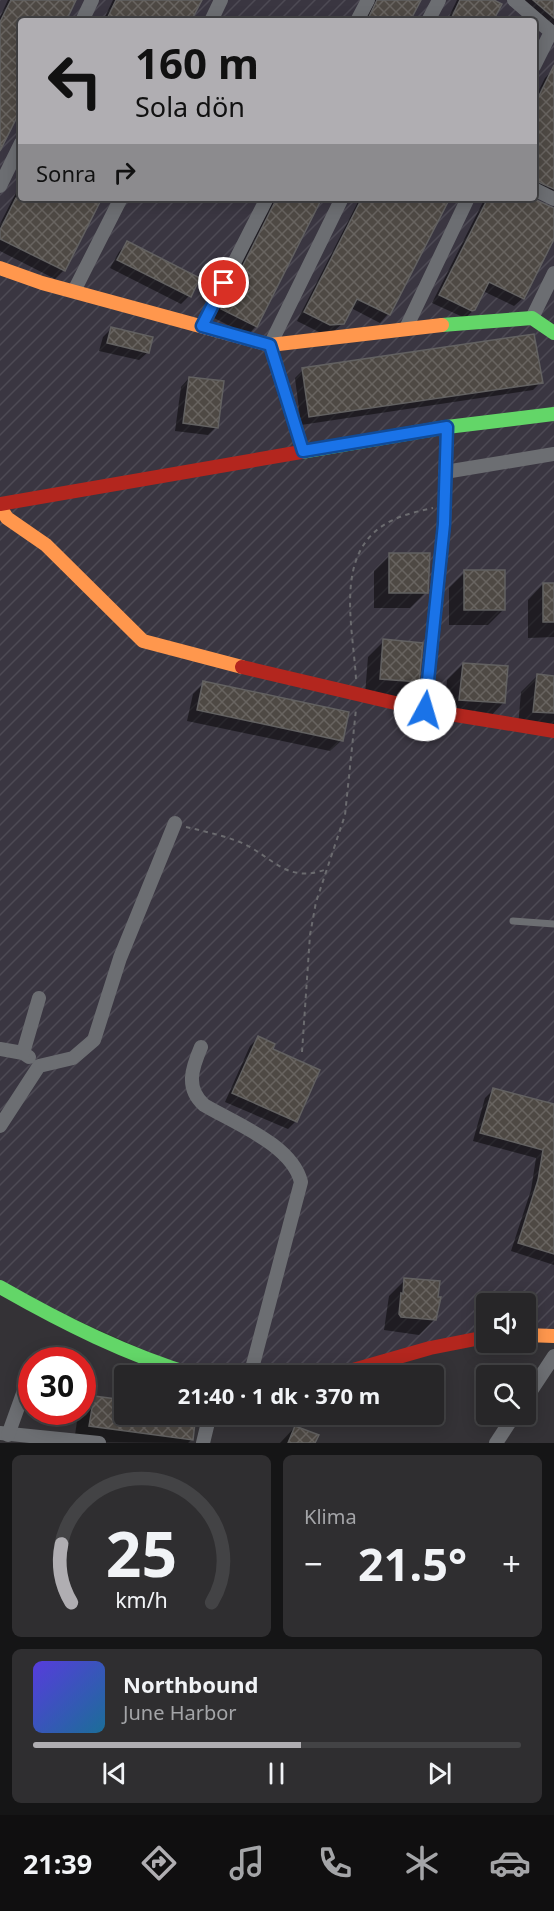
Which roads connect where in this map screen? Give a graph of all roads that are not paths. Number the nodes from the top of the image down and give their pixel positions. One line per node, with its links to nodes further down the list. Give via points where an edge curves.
1 (92, 0): 6 (street)
2 (221, 0): 7 (street)
3 (368, 0): 8 (street)
4 (439, 0): 9 (street)
5 (514, 0): 10 (street)
6 (83, 18)
7 (212, 18)
8 (359, 18)
9 (430, 18)
10 (535, 18)
11 (537, 19): 12 (street)
12 (553, 33): 13 (street)
13 (537, 61)
14 (18, 150): 15 (street)
15 (0, 186)
16 (537, 190): 17 (street)
17 (554, 199)
18 (119, 201): 24 (street)
19 (265, 201): 26 (street)
20 (341, 201): 29 (street)
21 (467, 201): 27 (street)
22 (0, 268): 24 (street)
23 (554, 273): 25 (street)
24 (74, 291): 26 (street)
25 (532, 318): 27 (street); 28 (street)
26 (202, 326): 29 (street)
27 (406, 328): 29 (street)
28 (553, 335)
29 (270, 345): 32 (street)
30 (553, 413): 31 (street)
31 (447, 427): 32 (street); 34 (street)
32 (303, 451): 35 (street)
33 (554, 454): 34 (street)
34 (445, 472): 36 (street)
35 (0, 506): 36 (street, via 6,518 46,545 143,641)
36 (425, 710): 37 (street)
37 (554, 731)
38 (175, 823): 45 (street, via 120,958 94,1040 73,1058)
39 (513, 921): 40 (lane)
40 (554, 924)
41 (39, 998): 44 (street)
42 (201, 1047): 53 (street, via 192,1076 196,1096 204,1105 286,1154 301,1182)
43 (0, 1049): 44 (street)
44 (24, 1053): 45 (street)
45 (39, 1066): 46 (street)
46 (0, 1126)
47 (0, 1287): 52 (street, via 101,1339)
48 (552, 1334): 49 (street)
49 (536, 1335)
50 (476, 1339): 54 (street)
51 (554, 1356): 55 (street)
52 (163, 1365)
53 (253, 1365)
54 (370, 1365)
55 (536, 1383)
56 (18, 1401): 59 (street)
57 (207, 1425): 61 (street)
58 (508, 1425): 62 (street)
59 (4, 1434): 60 (street)
60 (99, 1443)
61 (203, 1443)
62 (496, 1443)

